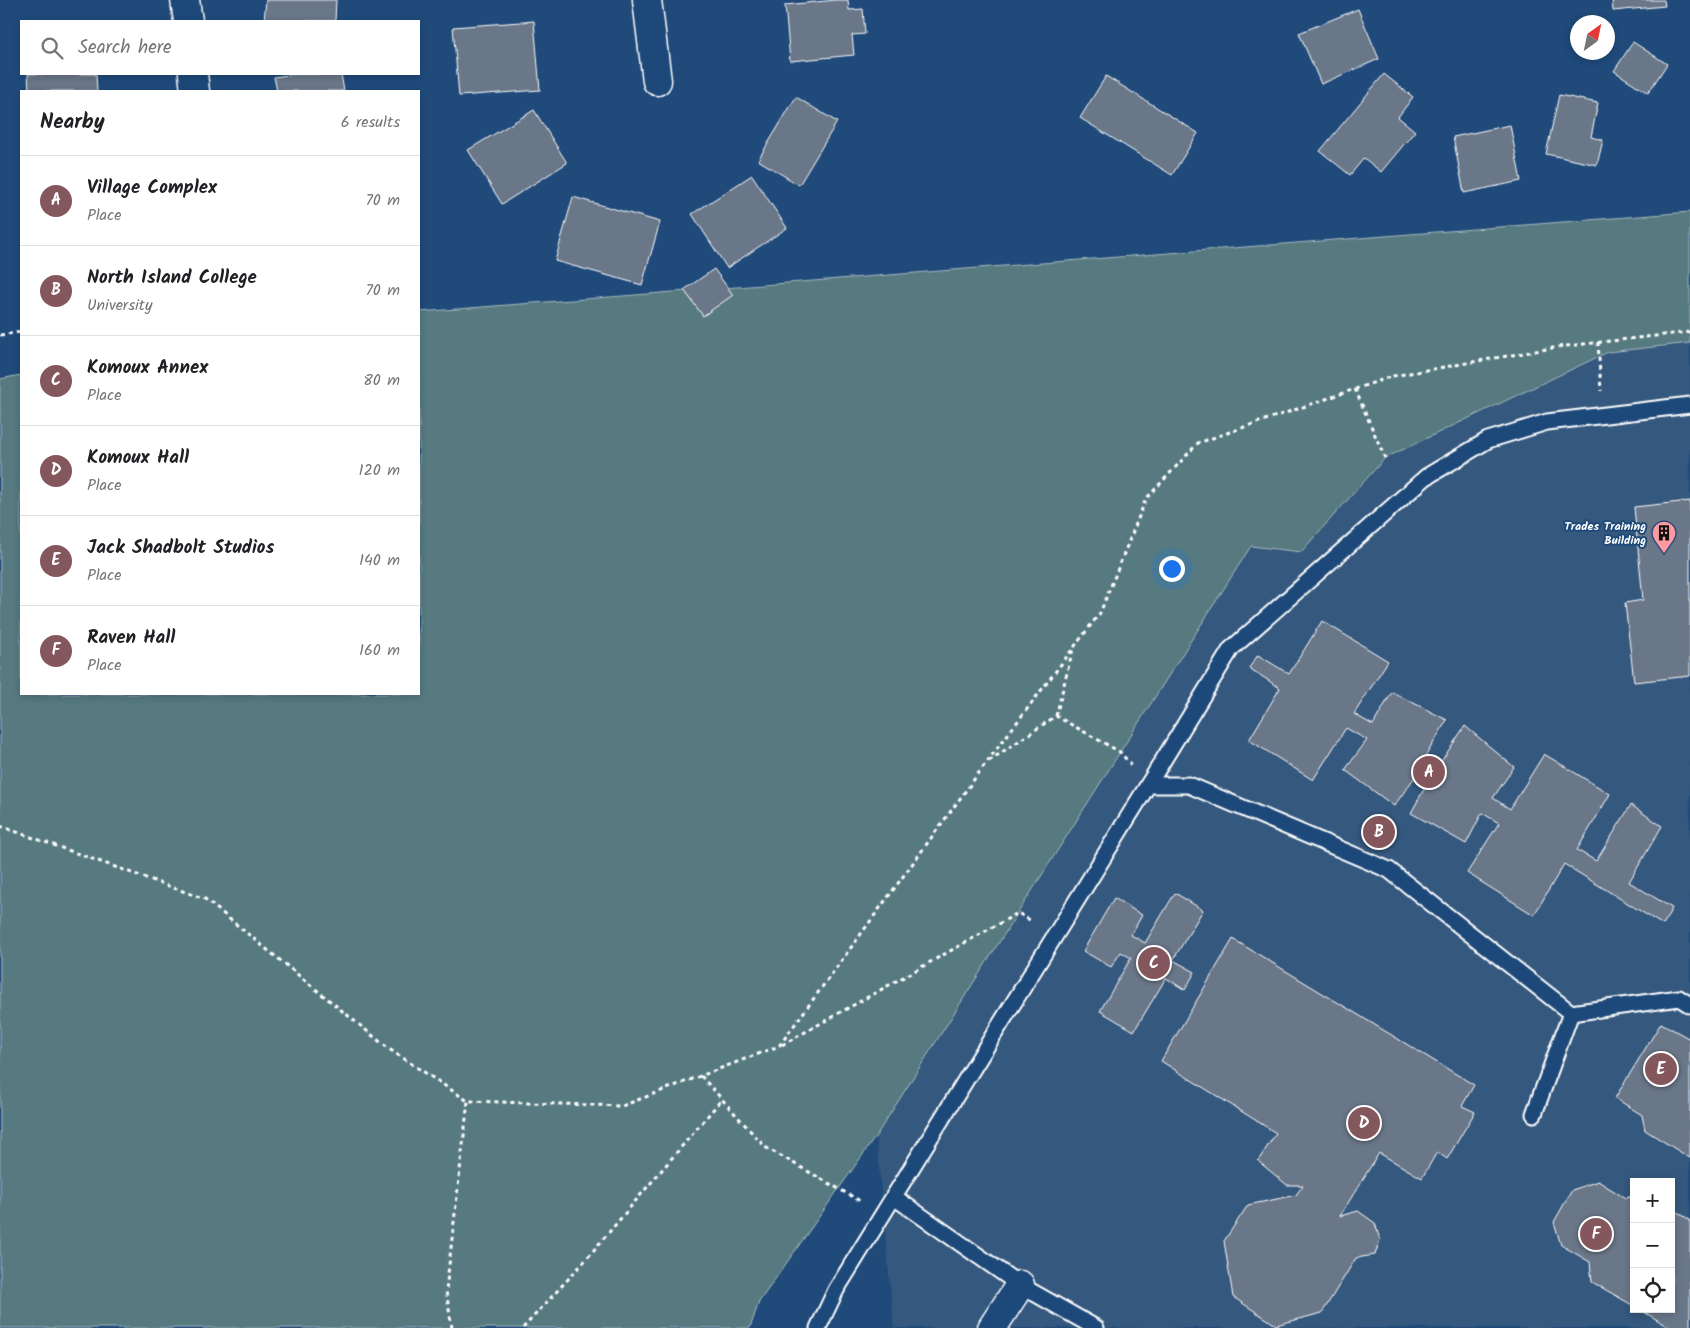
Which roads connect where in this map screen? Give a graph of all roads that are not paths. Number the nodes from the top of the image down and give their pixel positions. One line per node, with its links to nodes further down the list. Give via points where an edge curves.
1 (185, 0): 3 (street)
2 (647, 0): 5 (street)
3 (188, 20)
4 (193, 75): 6 (street)
5 (656, 81)
6 (195, 90)
7 (1690, 405): 8 (lane, via 1547,422 1488,440 1426,477 1231,649)
8 (1148, 785): 10 (lane, via 1189,785 1389,870); 12 (lane)
9 (1690, 1005): 10 (lane, via 1679,998)
10 (1571, 1013): 11 (lane)
11 (1534, 1114)
12 (894, 1197): 13 (lane); 14 (lane, via 836,1290)
13 (1020, 1285): 15 (street); 16 (lane)
14 (818, 1328)
15 (992, 1328)
16 (1096, 1328)

